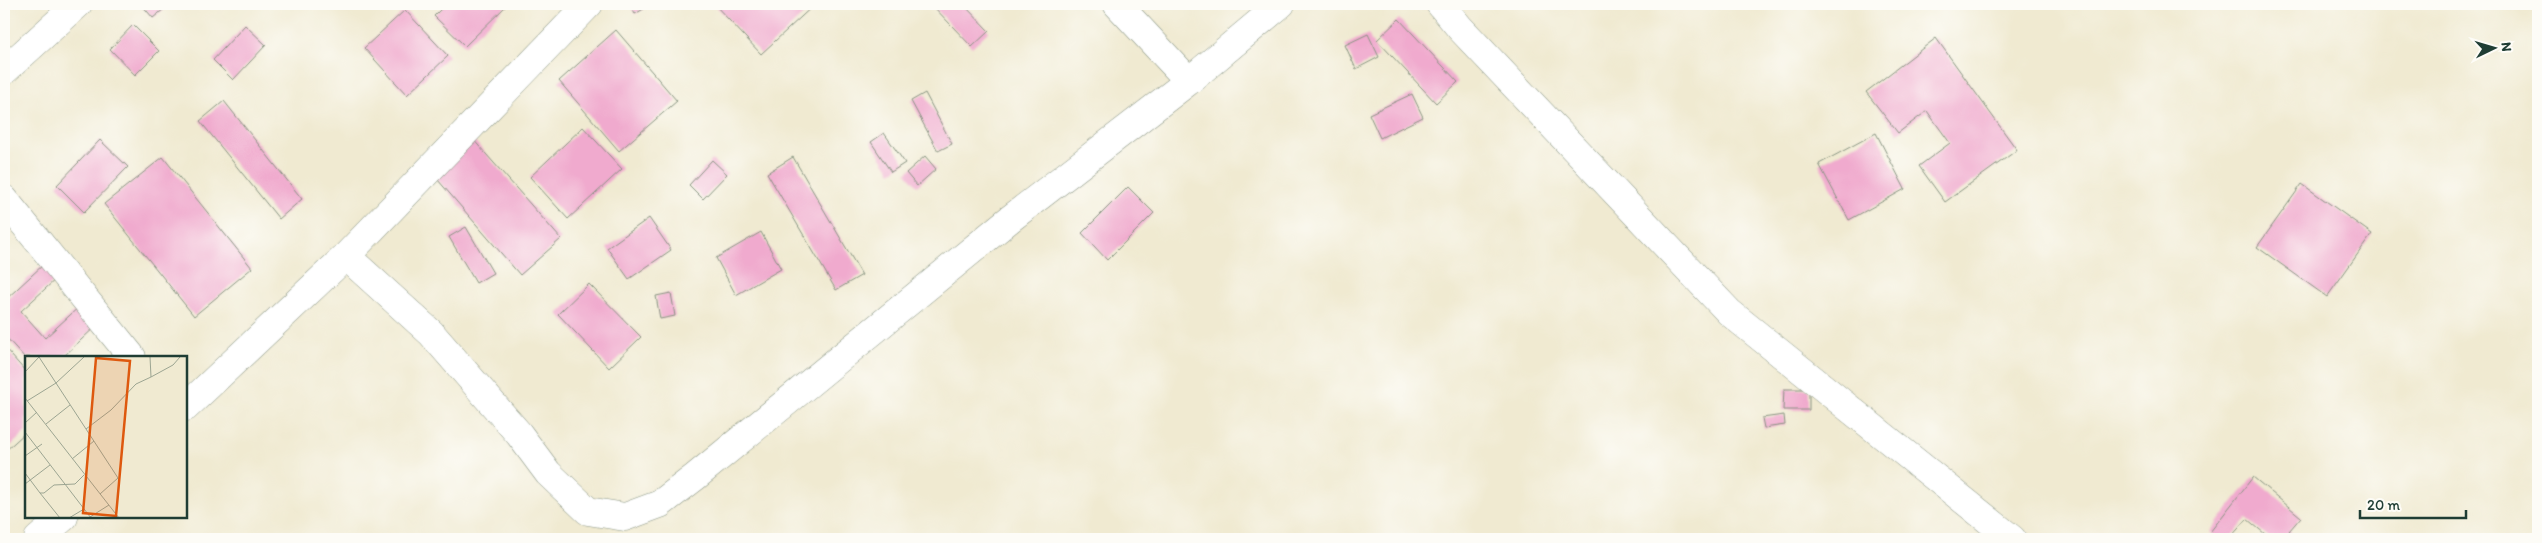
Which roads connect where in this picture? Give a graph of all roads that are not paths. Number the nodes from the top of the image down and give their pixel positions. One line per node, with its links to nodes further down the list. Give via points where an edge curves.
1 (589, 4): 9 (street)
2 (1117, 4): 7 (street)
3 (1281, 4): 7 (street)
4 (1440, 4): 14 (street, via 1729,312)
5 (73, 5): 6 (street)
6 (4, 71)
7 (1189, 81): 9 (street, via 1010,219 695,477 660,504 625,517 588,511 548,473 513,427 431,333)
8 (4, 199): 10 (street)
9 (346, 256): 11 (street)
10 (131, 356)
11 (188, 405)
12 (63, 518): 13 (street)
13 (38, 539)
14 (2012, 539)

